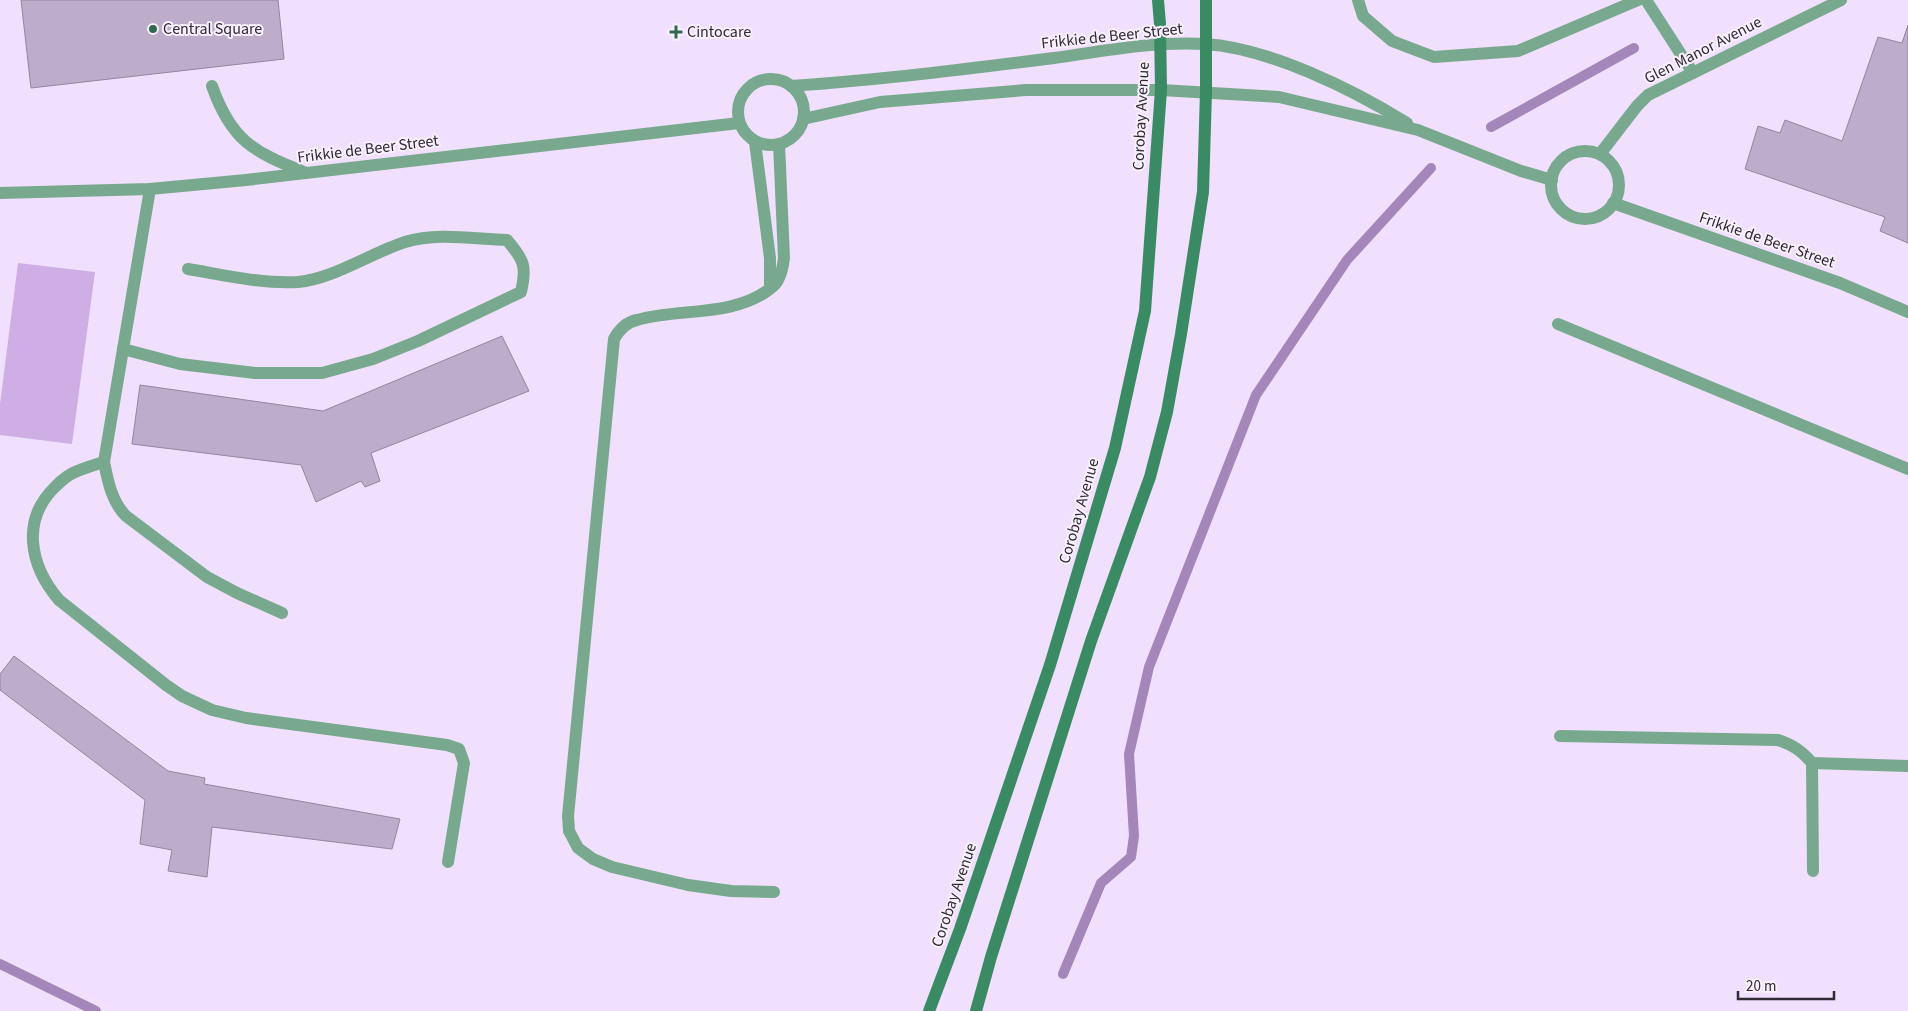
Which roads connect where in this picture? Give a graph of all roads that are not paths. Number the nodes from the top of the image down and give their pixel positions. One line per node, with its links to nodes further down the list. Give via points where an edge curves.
1 (1158, 0): 7 (street, Corobay Avenue)
2 (1206, 0): 8 (street)
3 (1358, 0): 4 (street, via 1363,16 1392,41 1434,57 1518,51)
4 (1638, 0)
5 (1646, 0): 9 (street)
6 (1841, 0): 9 (street, Glen Manor Avenue)
7 (1160, 44): 8 (street, Frikkie de Beer Street); 11 (street, Frikkie de Beer Street); 12 (street, Corobay Avenue)
8 (1205, 44): 13 (street); 16 (street, Frikkie de Beer Street, via 1252,52 1301,70 1362,97)
9 (1693, 73): 19 (street, Glen Manor Avenue, via 1648,95)
10 (212, 86): 20 (street, via 219,106 240,137 258,152)
11 (791, 86): 14 (street, via 804,107); 15 (street, Frikkie de Beer Street, via 780,80 768,79 746,89 737,111)
12 (1161, 90): 13 (street, Frikkie de Beer Street); 14 (street, Frikkie de Beer Street, via 1026,90 918,98 880,102); 39 (street, Corobay Avenue, via 1145,311 1115,448 1050,665)
13 (1206, 92): 16 (street, Frikkie de Beer Street, via 1279,98); 40 (street, via 1203,192 1167,412 1150,477 1091,642)
14 (803, 119): 18 (street, via 790,139)
15 (739, 124): 17 (street); 20 (street, Frikkie de Beer Street)
16 (1418, 130): 21 (street, Frikkie de Beer Street)
17 (755, 142): 18 (street); 26 (street, via 770,258)
18 (779, 144): 26 (street, via 784,258 781,275)
19 (1600, 154): 21 (street, via 1588,150 1566,156 1557,165); 24 (street, via 1610,161 1619,179)
20 (306, 173): 22 (street, Frikkie de Beer Street)
21 (1552, 180): 24 (street, via 1554,198 1570,215 1593,218)
22 (150, 189): 23 (street, Frikkie de Beer Street); 29 (street)
23 (0, 193)
24 (1613, 203): 27 (street, Frikkie de Beer Street, via 1840,283)
25 (188, 269): 29 (street, via 300,282 406,242 435,237 507,240 521,256 525,275 521,292 418,341 373,359 322,373 255,373 180,364)
26 (770, 288): 38 (street, via 757,298 729,306 636,320 618,330 614,338 568,816 578,848 612,867 688,885)
27 (1908, 312)
28 (1558, 324): 31 (street)
29 (123, 348): 30 (street)
30 (104, 462): 32 (street, via 110,489 120,510 141,529 207,576); 36 (street, via 74,472 50,491 40,505 32,537 34,552 48,588 166,685 212,710 246,718 448,745 459,750 464,763)
31 (1908, 468)
32 (282, 613)
33 (1560, 736): 34 (street, via 1778,740 1802,751)
34 (1812, 763): 35 (street); 37 (street)
35 (1908, 766)
36 (448, 862)
37 (1813, 871)
38 (774, 892)
39 (929, 1011)
40 (976, 1011)

